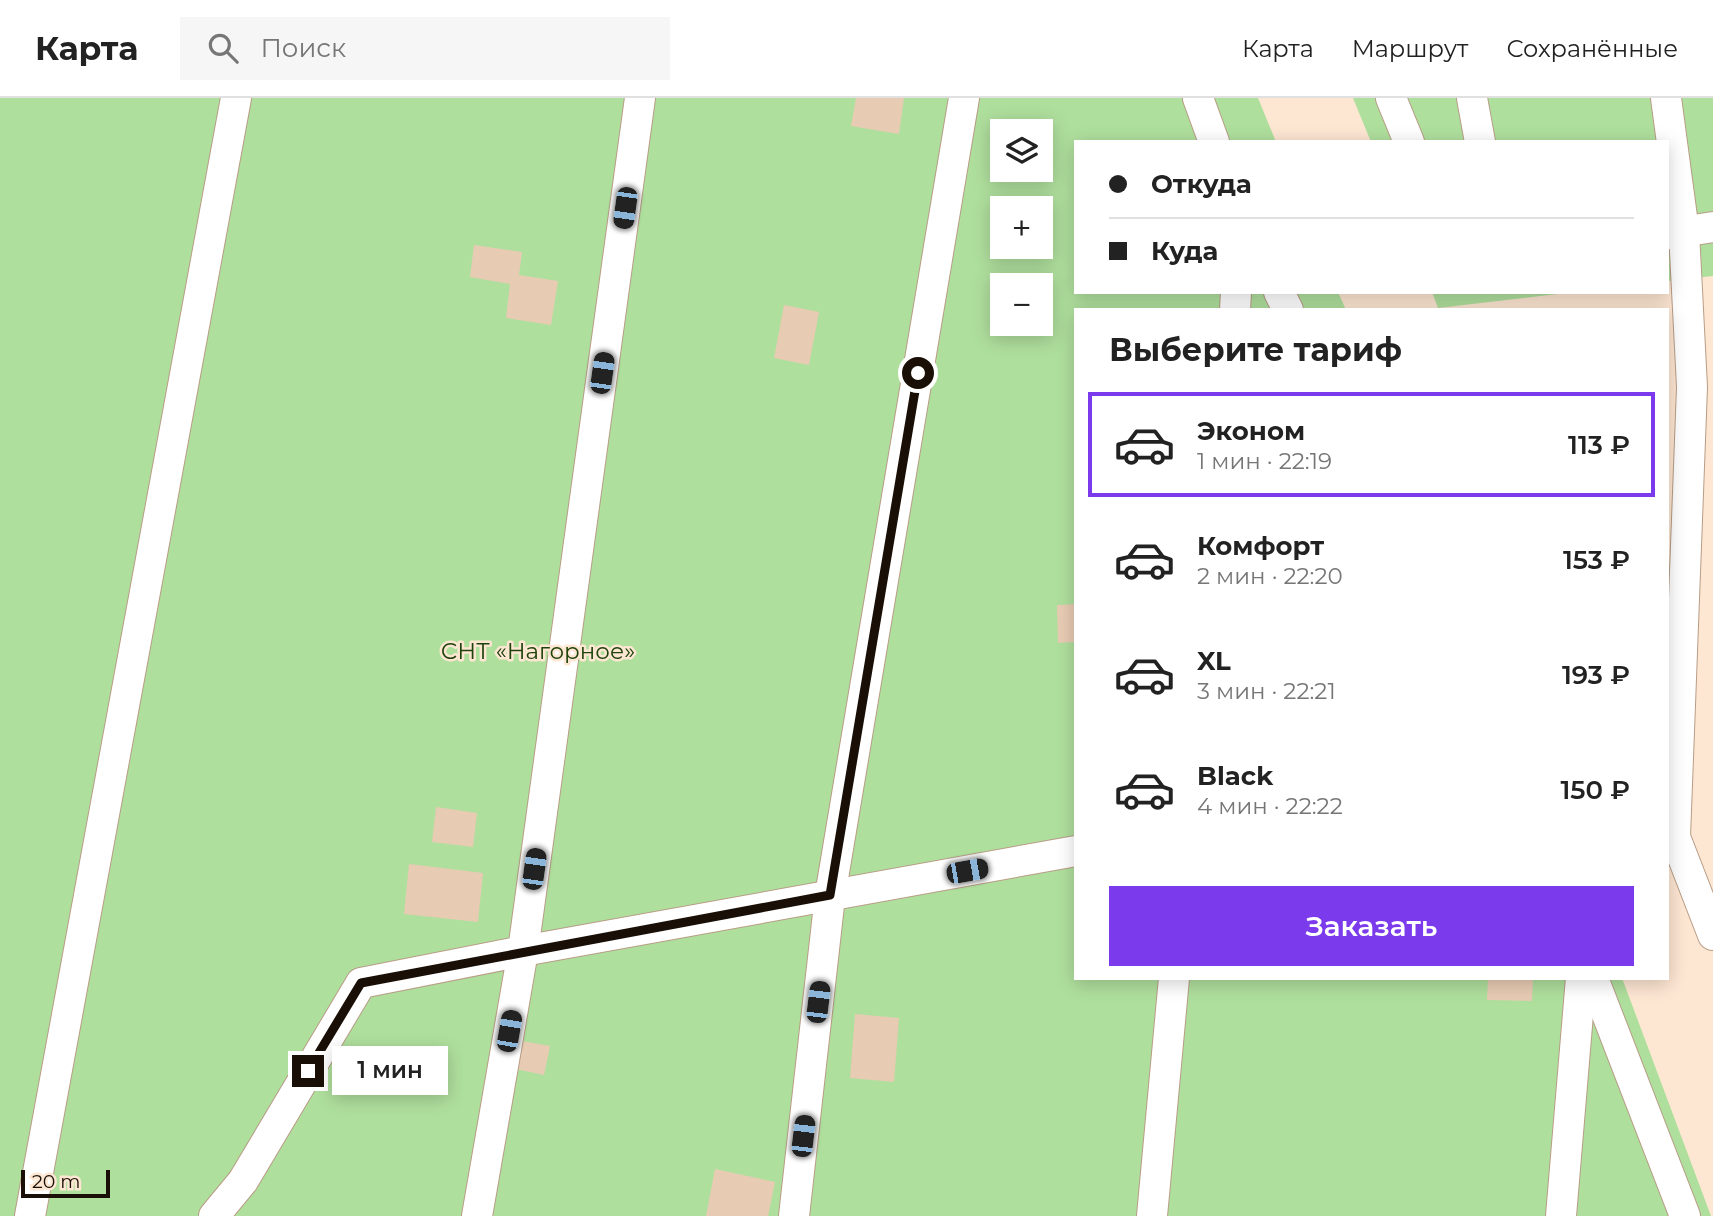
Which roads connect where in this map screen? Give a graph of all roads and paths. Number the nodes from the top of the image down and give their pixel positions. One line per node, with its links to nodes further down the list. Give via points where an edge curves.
1 (236, 98): 21 (street)
2 (640, 98): 17 (street)
3 (964, 98): 15 (street)
4 (1198, 98): 8 (street)
5 (1391, 98): 9 (street)
6 (1472, 98): 10 (street)
7 (1666, 98): 12 (street)
8 (1213, 140)
9 (1408, 140)
10 (1480, 140)
11 (1713, 228): 12 (street)
12 (1676, 233): 13 (street)
13 (1702, 386): 16 (street, via 1675,837)
14 (1074, 851): 15 (street)
15 (830, 895): 17 (street); 24 (street)
16 (1713, 935)
17 (523, 951): 22 (street, via 361,983 243,1181); 23 (street)
18 (1174, 980): 25 (street)
19 (1581, 980): 26 (street)
20 (1595, 980): 27 (street)
21 (30, 1216)
22 (214, 1216)
23 (477, 1216)
24 (794, 1216)
25 (1152, 1216)
26 (1561, 1216)
27 (1685, 1216)

